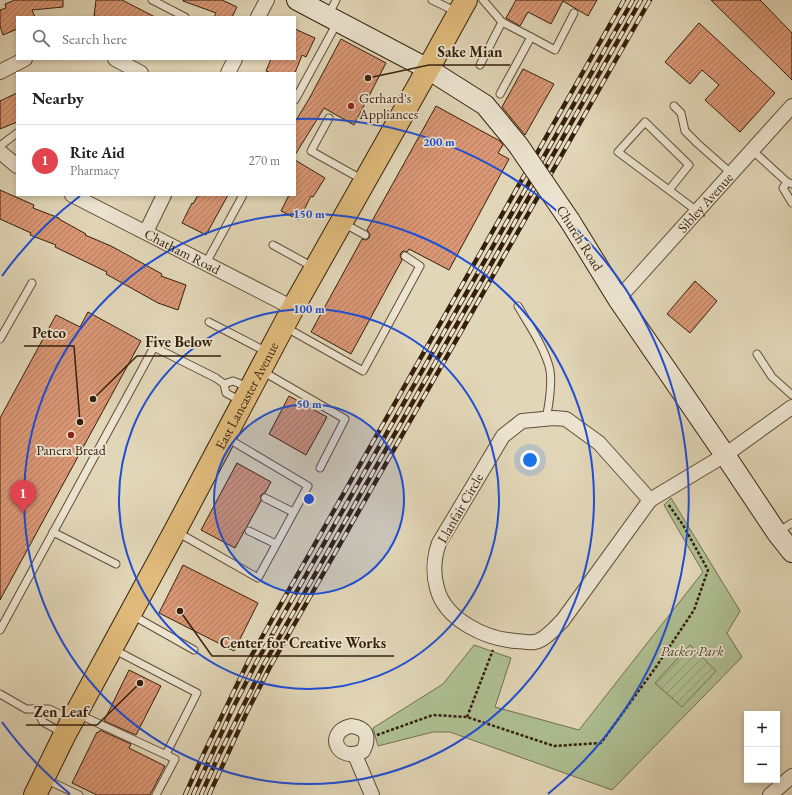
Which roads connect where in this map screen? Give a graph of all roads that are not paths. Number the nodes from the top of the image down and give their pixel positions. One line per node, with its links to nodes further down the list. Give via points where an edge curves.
1 (152, 0): 9 (lane)
2 (267, 0): 10 (street)
3 (297, 0): 7 (street, Church Road)
4 (432, 0): 6 (lane)
5 (483, 0): 11 (lane)
6 (462, 7): 17 (highway, East Lancaster Avenue)
7 (334, 12): 17 (street, Church Road); 22 (lane)
8 (574, 12): 12 (lane, via 555,50)
9 (183, 16)
10 (259, 16)
11 (502, 22): 12 (lane); 16 (lane)
12 (531, 38): 21 (lane)
13 (23, 60): 18 (street)
14 (117, 60): 19 (street)
15 (234, 60): 20 (street)
16 (480, 65)
17 (428, 69): 32 (highway, East Lancaster Avenue); 48 (street, Church Road, bridge, via 485,105 518,145 570,221)
18 (0, 72)
19 (139, 72)
20 (228, 72)
21 (500, 94)
22 (296, 98)
23 (674, 106): 31 (lane, via 681,113 685,130)
24 (792, 106): 28 (street, Sibley Avenue)
25 (329, 118): 32 (lane, via 311,151)
26 (16, 134): 27 (lane)
27 (0, 146)
28 (752, 150): 31 (street, Sibley Avenue); 33 (lane)
29 (0, 152): 30 (street)
30 (16, 165)
31 (732, 174): 39 (street, Sibley Avenue)
32 (365, 181): 40 (highway, East Lancaster Avenue)
33 (789, 183): 38 (lane, via 783,188)
34 (669, 190): 34 (lane, via 618,152 645,122 689,165); 39 (lane)
35 (74, 196): 41 (street, Chatham Road)
36 (164, 196): 41 (street)
37 (242, 196): 45 (lane)
38 (792, 203)
39 (697, 211): 48 (street, Sibley Avenue)
40 (341, 222): 42 (lane); 46 (highway, East Lancaster Avenue)
41 (146, 232): 45 (street, Chatham Road)
42 (365, 235)
43 (273, 245): 46 (lane)
44 (405, 256): 50 (lane, via 420,266 364,371)
45 (206, 263): 50 (street, Chatham Road)
46 (315, 268): 50 (highway, East Lancaster Avenue)
47 (32, 283): 52 (lane)
48 (618, 299): 60 (street, Church Road)
49 (518, 306): 58 (lane, via 550,367 550,403)
50 (288, 317): 54 (highway, East Lancaster Avenue)
51 (209, 322): 54 (lane)
52 (0, 339)
53 (757, 354): 56 (lane, via 772,377)
54 (256, 378): 55 (lane); 55 (lane, via 226,393); 59 (highway, East Lancaster Avenue); 61 (lane, via 345,419)
55 (224, 384): 68 (lane, via 154,347)
56 (792, 395)
57 (792, 407): 60 (street, Llanfair Circle)
58 (546, 418): 62 (street, Llanfair Circle, via 566,418 599,443); 62 (street, Llanfair Circle, via 522,421 503,436 439,543 435,554 435,578 443,601 451,612 473,629 492,637 535,642 551,632 563,620)
59 (225, 436): 64 (lane, via 308,486); 66 (highway, East Lancaster Avenue)
60 (725, 455): 62 (street, Llanfair Circle); 65 (street, Church Road)
61 (320, 468)
62 (655, 497)
63 (265, 498): 64 (lane)
64 (293, 512): 69 (lane)
65 (784, 528): 70 (street, Church Road)
66 (175, 531): 69 (lane, via 258,578); 72 (highway, East Lancaster Avenue)
67 (249, 531): 69 (lane)
68 (53, 532): 71 (lane); 73 (lane)
69 (276, 544)
70 (792, 552)
71 (116, 564)
72 (130, 614): 74 (highway, East Lancaster Avenue); 75 (lane)
73 (0, 630)
74 (111, 648): 78 (highway, East Lancaster Avenue); 79 (lane, via 197,693)
75 (194, 650)
76 (0, 694): 77 (lane, via 26,709)
77 (36, 709): 78 (lane, via 49,709); 78 (lane, via 43,722)
78 (71, 723): 79 (lane); 82 (highway, East Lancaster Avenue)
79 (166, 754): 84 (lane, via 175,759)
80 (355, 755): 80 (street, via 342,752 337,746 335,740 344,727 357,726 363,730 367,738 363,751); 85 (street)
81 (792, 776): 86 (street)
82 (39, 786): 83 (lane)
83 (79, 795)
84 (156, 795)
85 (372, 795)
86 (770, 795)

